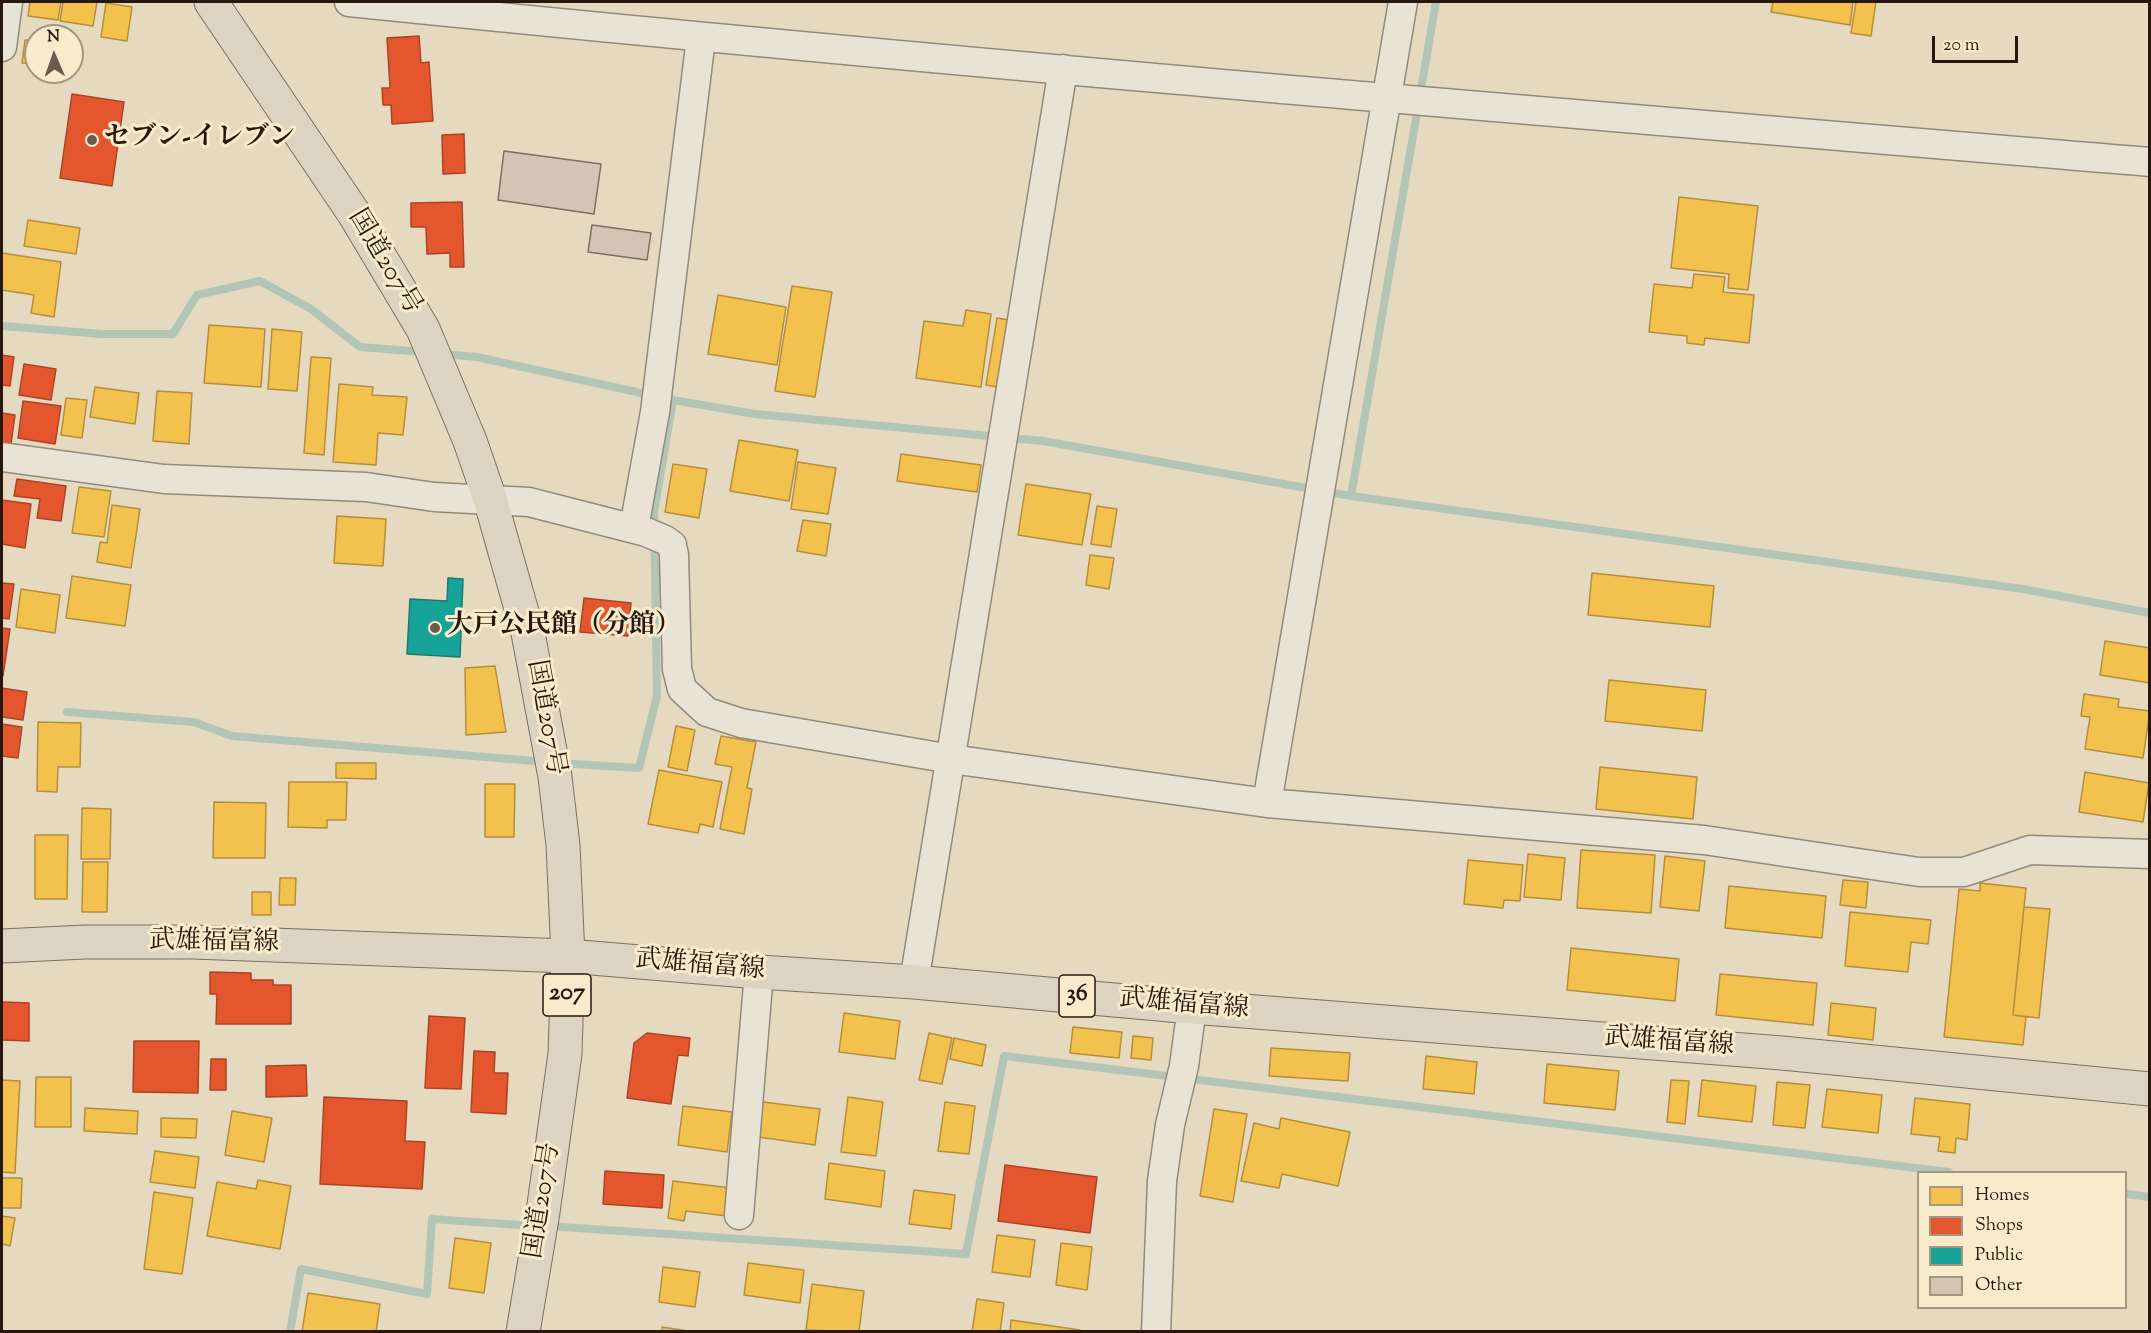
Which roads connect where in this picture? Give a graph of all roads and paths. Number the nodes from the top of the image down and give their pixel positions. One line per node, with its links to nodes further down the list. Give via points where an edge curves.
1 (8, 2): 6 (street)
2 (211, 2): 11 (main road, 国道207号 / 207, via 355,215 423,329)
3 (349, 2): 5 (street)
4 (1402, 2): 8 (street)
5 (701, 38): 7 (street); 12 (street, via 655,412)
6 (2, 47)
7 (1063, 69): 8 (street); 13 (street)
8 (1408, 101): 9 (street); 14 (street, via 1323,467)
9 (2150, 162)
10 (2, 457): 11 (street, via 164,479 366,487 434,497)
11 (490, 499): 12 (street, via 529,502); 17 (main road, 国道207号 / 207, via 528,633 553,762 563,845)
12 (648, 534): 13 (street, via 672,545 677,669 682,689 707,712 741,723)
13 (951, 759): 14 (street); 19 (street)
14 (1267, 803): 15 (street, via 1704,840 1919,872 1964,872 2030,850)
15 (2150, 854)
16 (2, 946): 17 (main road, 武雄福富線 / 36, via 194,942)
17 (568, 956): 18 (main road, 武雄福富線 / 36); 23 (main road, 国道207号 / 207, via 565,1054)
18 (759, 972): 19 (main road, 武雄福富線 / 36); 22 (street)
19 (915, 982): 20 (main road, 武雄福富線 / 36)
20 (1192, 1007): 21 (main road, 武雄福富線 / 36, via 1782,1053); 24 (street, via 1162,1181)
21 (2150, 1089)
22 (739, 1215)
23 (523, 1332)
24 (1156, 1332)

